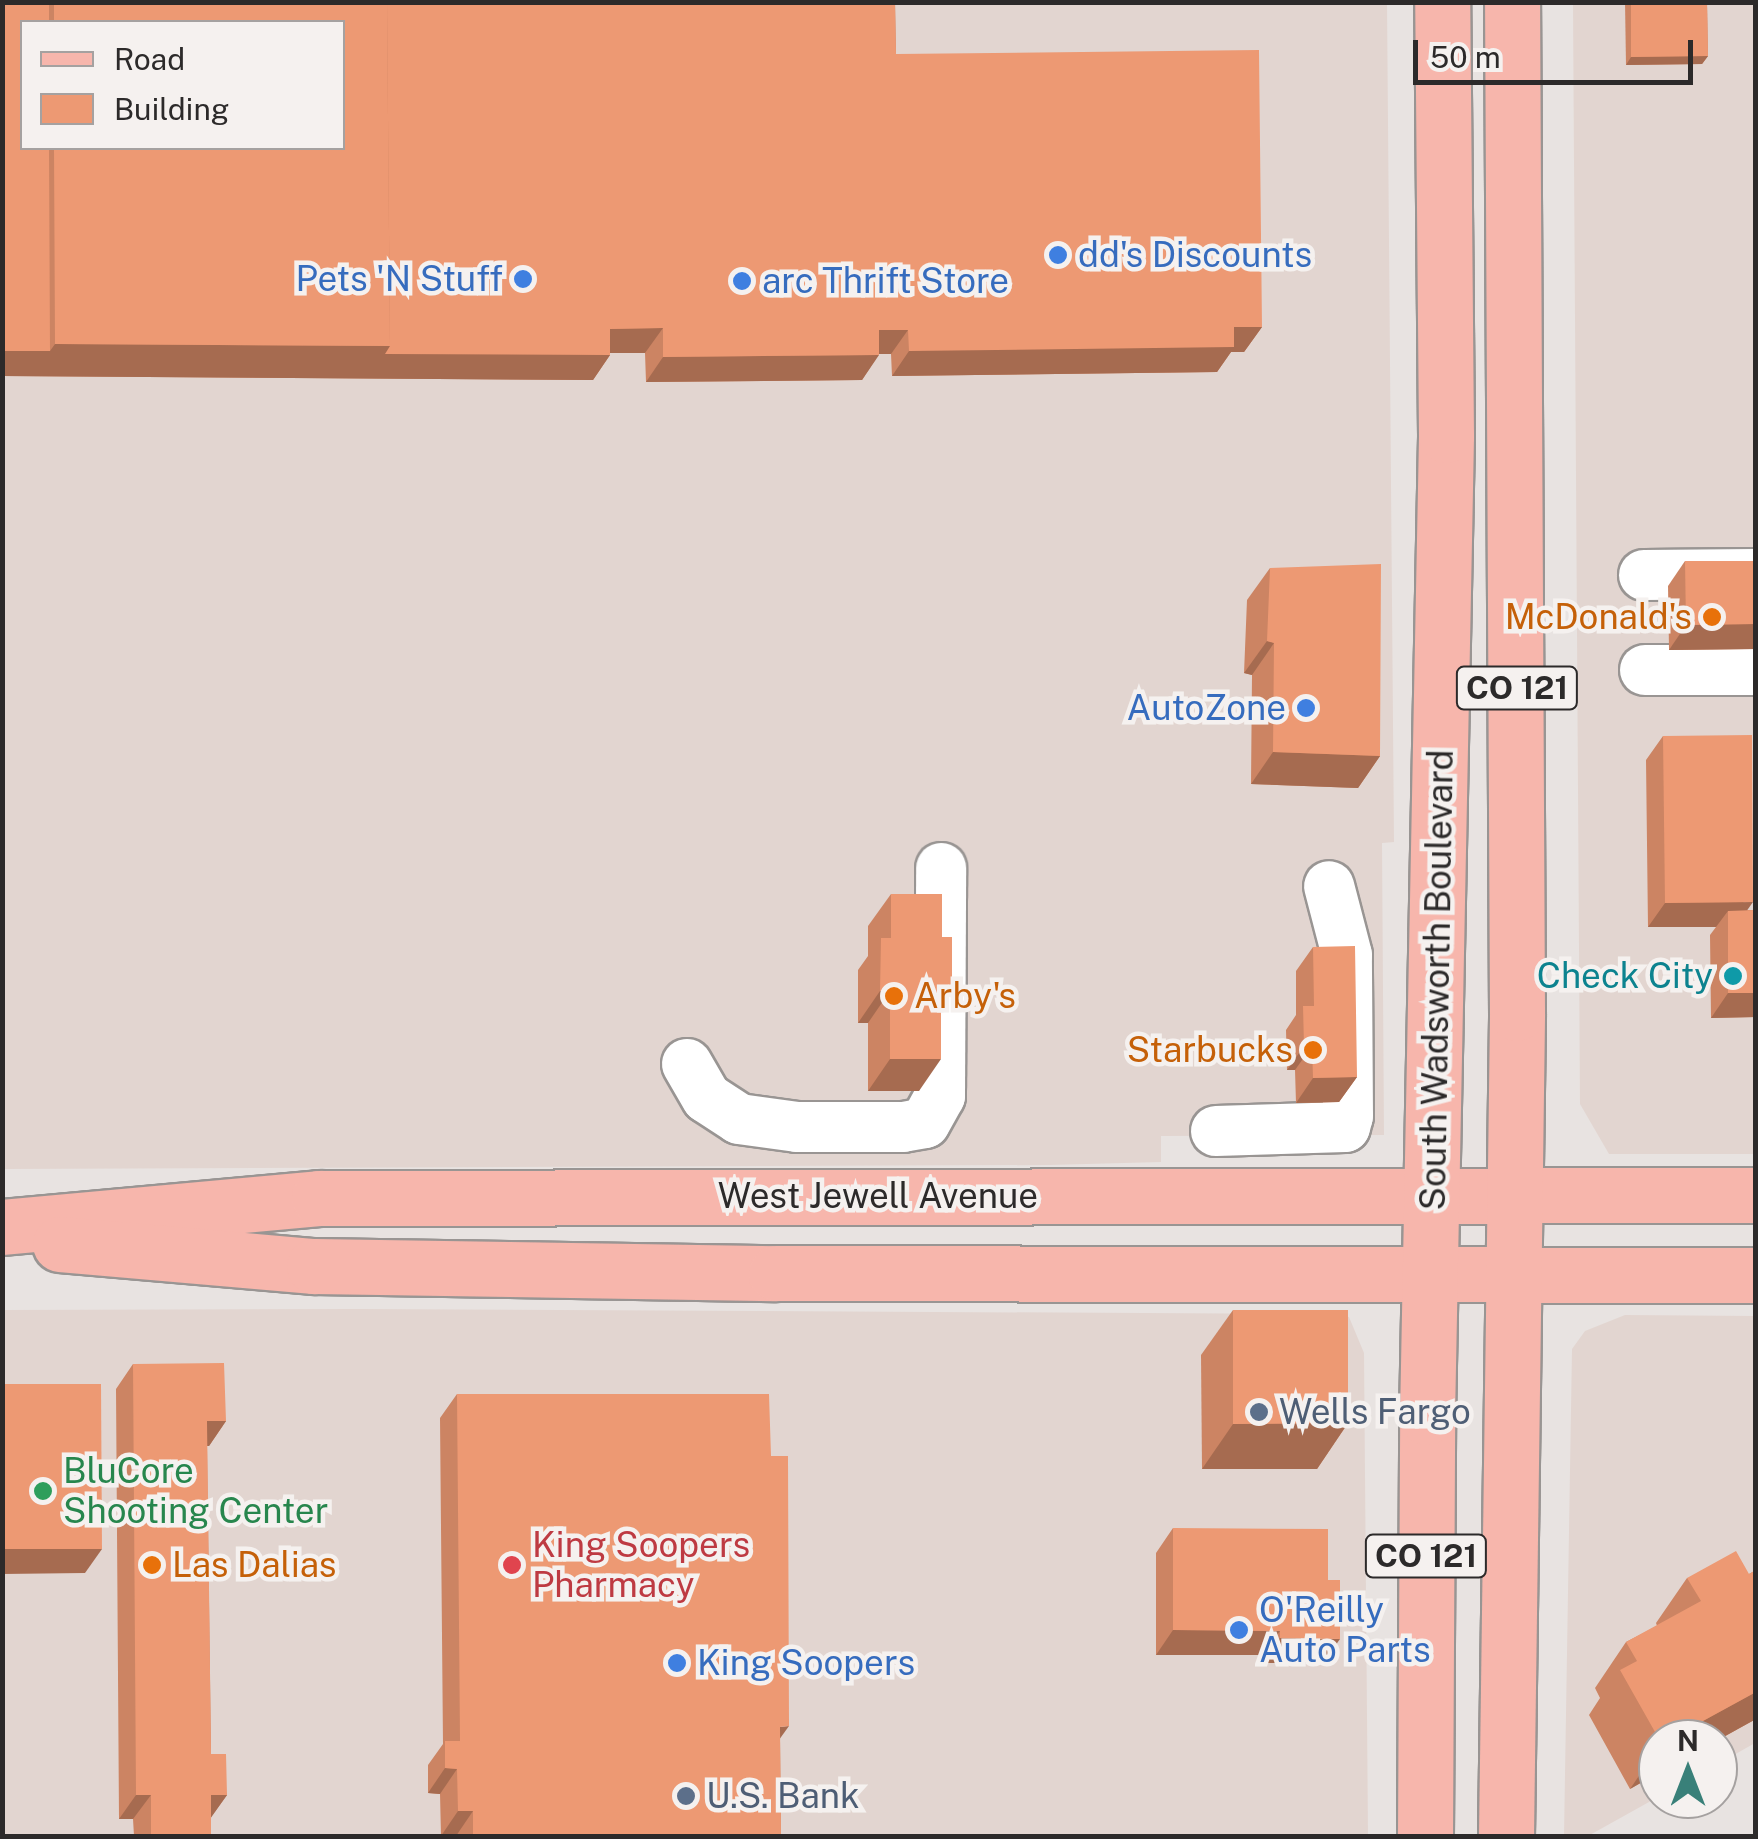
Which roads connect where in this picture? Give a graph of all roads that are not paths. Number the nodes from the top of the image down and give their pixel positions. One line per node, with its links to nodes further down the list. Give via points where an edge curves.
1 (1442, 2): 12 (main road, South Wadsworth Boulevard / CO 121, via 1446,435)
2 (1512, 2): 13 (main road, CO 121)
3 (1756, 574): 4 (lane)
4 (1644, 575)
5 (1645, 670): 6 (lane)
6 (1756, 670)
7 (940, 868): 9 (lane, via 940,1096 925,1123 797,1127 739,1119 707,1098)
8 (1329, 886): 10 (lane, via 1346,955 1345,1128)
9 (686, 1064)
10 (1216, 1130)
11 (1756, 1194): 13 (main road, West Jewell Avenue)
12 (1433, 1195): 13 (main road, West Jewell Avenue); 14 (main road, West Jewell Avenue, via 320,1198); 18 (main road, South Wadsworth Boulevard / CO 121)
13 (1514, 1195): 16 (main road, CO 121)
14 (2, 1228)
15 (2, 1238): 18 (main road, via 314,1266)
16 (1512, 1275): 17 (main road); 18 (main road); 20 (main road, CO 121)
17 (1756, 1275)
18 (1430, 1276): 19 (main road, South Wadsworth Boulevard / CO 121)
19 (1425, 1836)
20 (1506, 1836)

